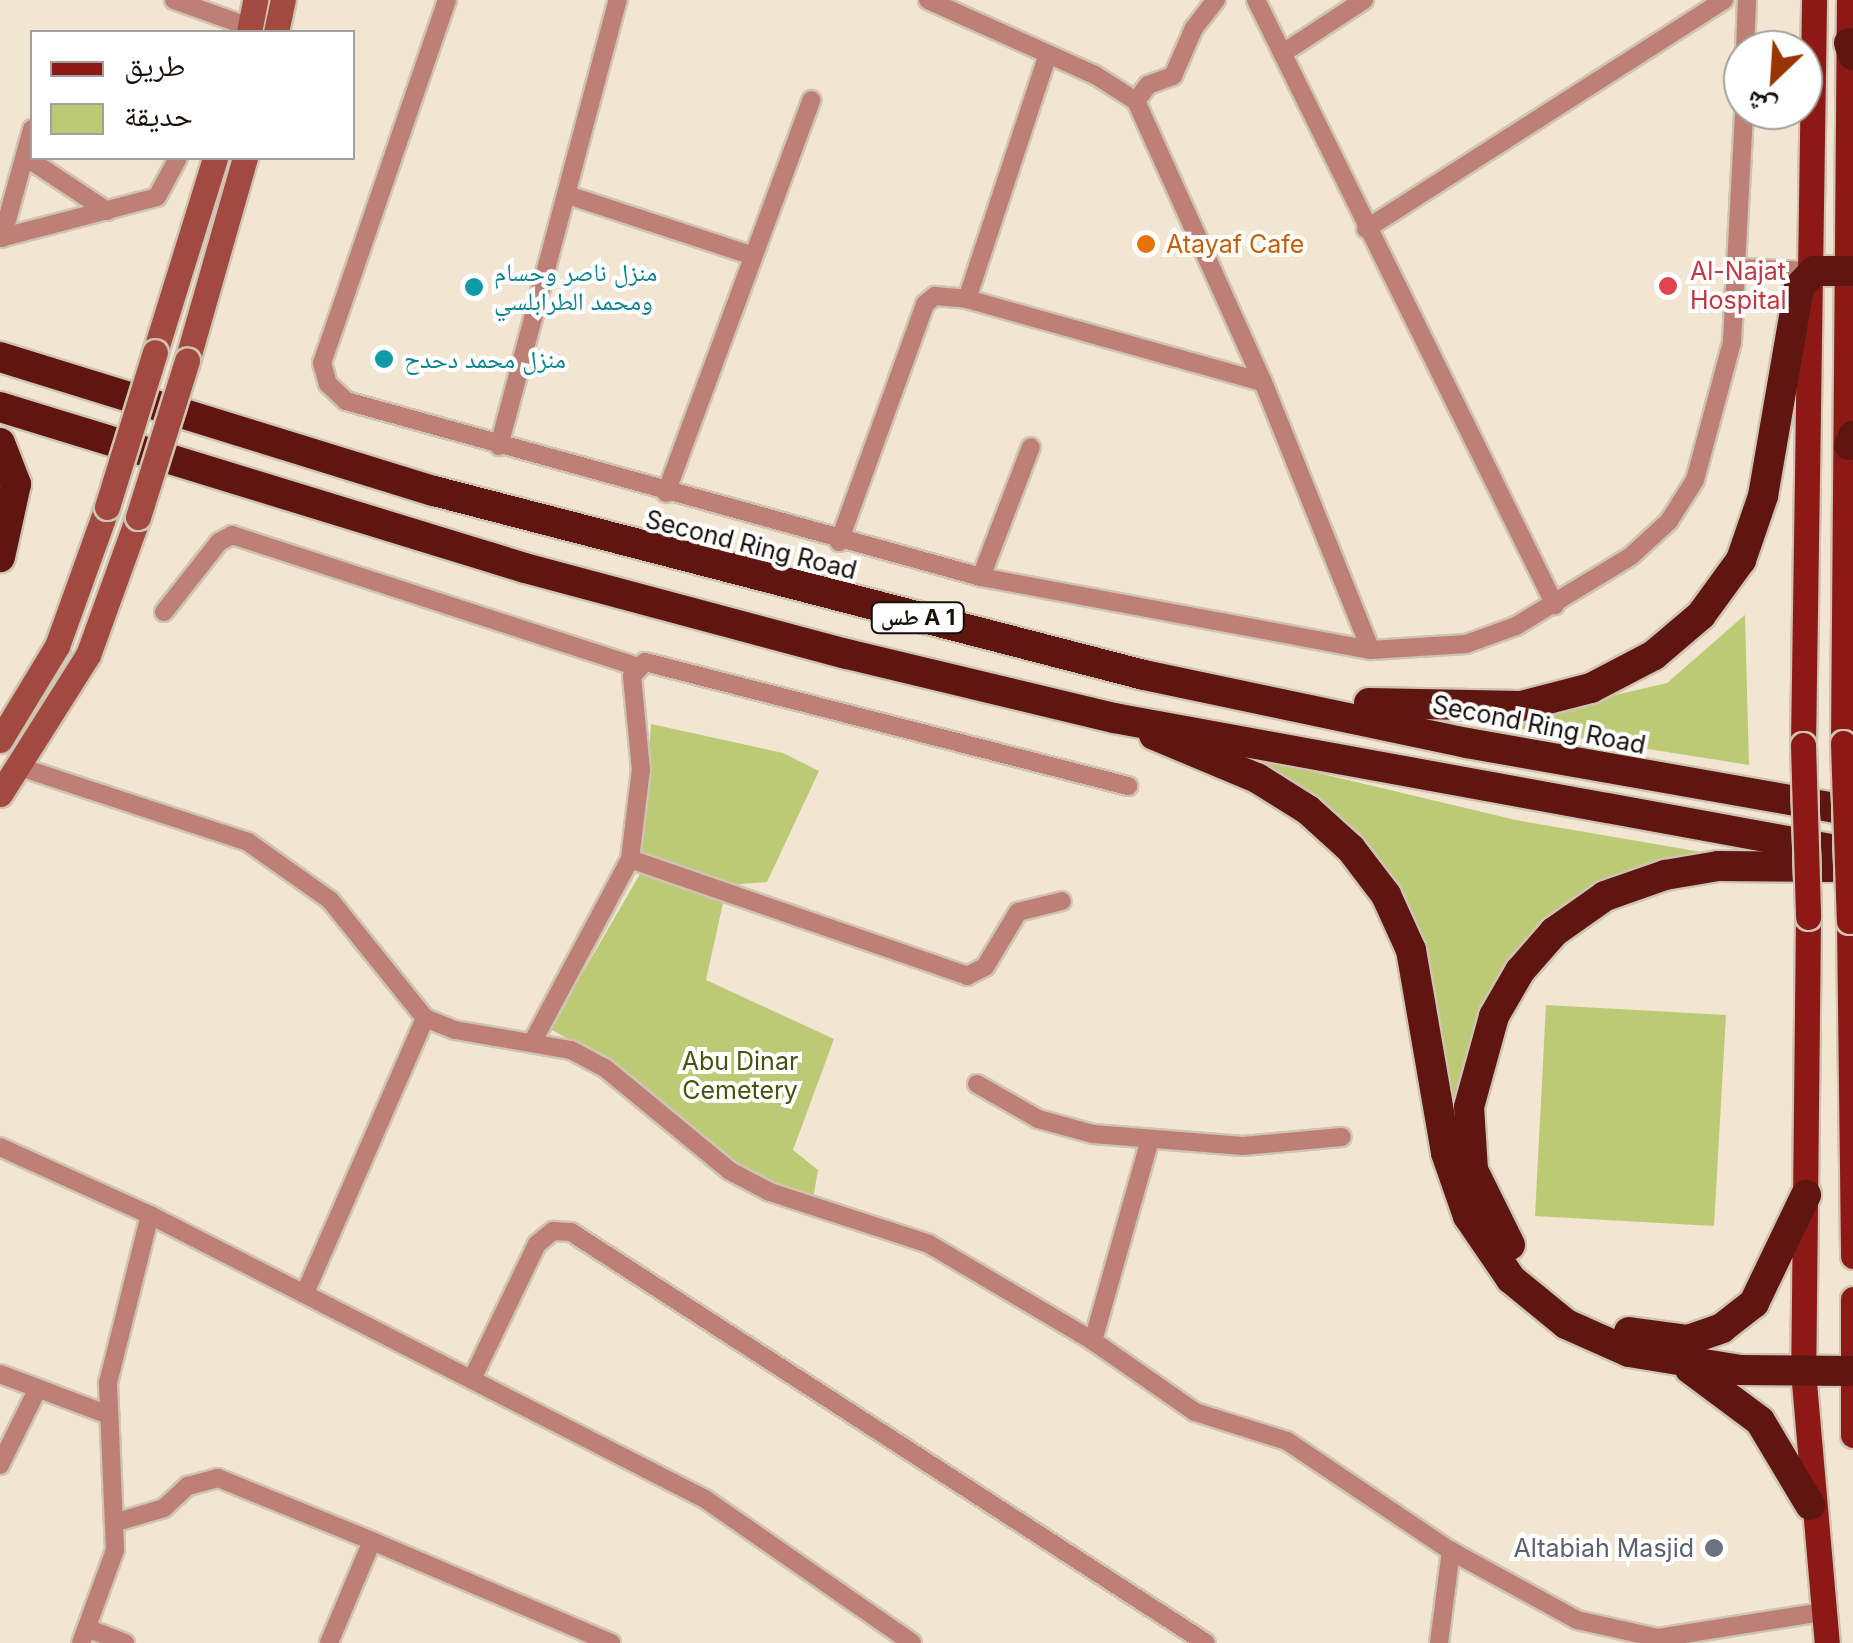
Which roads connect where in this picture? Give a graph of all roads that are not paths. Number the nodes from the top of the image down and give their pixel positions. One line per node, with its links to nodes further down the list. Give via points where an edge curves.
1 (174, 0): 14 (street)
2 (256, 0): 14 (main road)
3 (283, 0): 15 (main road)
4 (446, 0): 42 (street, via 322,362 328,384 346,401)
5 (618, 0): 28 (street)
6 (928, 0): 19 (street)
7 (1216, 0): 21 (street, via 1194,28 1173,76 1148,85)
8 (1256, 0): 18 (street)
9 (1364, 0): 18 (street)
10 (1724, 0): 30 (street)
11 (1747, 0): 16 (street)
12 (1814, 0): 34 (main road)
13 (1849, 0): 17 (main road)
14 (250, 30)
15 (276, 30)
16 (1746, 30)
17 (1851, 49): 35 (main road)
18 (1283, 53): 30 (street)
19 (1046, 57): 21 (street, via 1095,74); 36 (street)
20 (811, 100): 32 (street)
21 (1136, 101): 38 (street)
22 (1744, 130): 33 (street)
23 (30, 138): 24 (street)
24 (26, 158): 29 (street); 31 (street)
25 (177, 160): 29 (street, via 156,197)
26 (214, 160): 54 (main road, bridge, via 57,646)
27 (244, 160): 55 (main road, bridge, via 138,517 88,655)
28 (568, 195): 32 (street); 42 (street)
29 (107, 212): 31 (street)
30 (1366, 228): 48 (street)
31 (1, 238)
32 (751, 255): 44 (street)
33 (1741, 268): 34 (street); 48 (street, via 1732,342 1695,480 1669,521 1631,556)
34 (1814, 271): 35 (highway); 52 (highway, via 1790,308 1762,496 1741,560 1701,614 1654,655 1591,688 1521,706 1399,708 1260,683); 69 (main road, bridge, via 1804,746)
35 (1850, 271): 40 (main road)
36 (967, 299): 38 (street); 45 (street, via 936,296 925,304)
37 (0, 356): 52 (highway, Second Ring Road / طس A 1, via 434,491)
38 (1263, 382): 50 (street)
39 (0, 407): 53 (highway, طس A 1, via 712,621)
40 (1851, 441): 71 (main road, bridge, via 1843,743)
41 (0, 443): 46 (highway, via 16,484)
42 (500, 446): 44 (street)
43 (1031, 447): 47 (street)
44 (666, 492): 45 (street)
45 (839, 542): 47 (street)
46 (0, 556)
47 (981, 577): 50 (street)
48 (1555, 605): 50 (street, via 1466,644)
49 (164, 612): 51 (street, via 219,542 232,535)
50 (1371, 650)
51 (636, 666): 56 (street, via 645,662); 60 (street, via 640,770)
52 (1144, 675): 58 (highway, Second Ring Road / طس A 1)
53 (1114, 718): 59 (highway, طس A 1); 75 (highway, via 1257,778 1351,848 1386,896 1411,950 1446,1153 1468,1216 1512,1280 1566,1324 1628,1352)
54 (0, 740)
55 (20, 767): 57 (main road); 63 (street, via 248,842 287,865 330,900)
56 (1128, 786)
57 (0, 794)
58 (1844, 807)
59 (1853, 853)
60 (630, 859): 62 (street, via 967,976 984,966 1018,912); 64 (street)
61 (1853, 868): 69 (highway, via 1718,866 1604,896 1554,932 1520,972 1494,1016 1469,1108 1473,1170 1497,1226 1528,1272 1574,1308 1639,1334 1688,1340 1722,1328 1754,1304)
62 (1062, 900)
63 (425, 1018): 64 (street, via 455,1030); 72 (street)
64 (533, 1040): 74 (street, via 605,1068 730,1172 770,1192 929,1244)
65 (977, 1084): 67 (street, via 1038,1119)
66 (1342, 1138): 67 (street, via 1243,1146)
67 (1150, 1140): 74 (street)
68 (0, 1147): 70 (street)
69 (1806, 1195): 76 (main road)
70 (150, 1215): 72 (street); 81 (street, via 120,1323)
71 (1853, 1256)
72 (305, 1293): 79 (street)
73 (1853, 1299): 77 (main road)
74 (1093, 1341): 87 (street, via 1195,1412 1287,1442)
75 (1683, 1365): 76 (highway); 84 (highway, via 1760,1421)
76 (1803, 1371): 77 (highway); 84 (main road)
77 (1850, 1371): 82 (main road)
78 (0, 1374): 80 (street)
79 (473, 1377): 94 (street, via 704,1499); 95 (street, via 538,1244 552,1231 570,1232)
80 (37, 1390): 81 (street); 83 (street)
81 (106, 1414): 85 (street)
82 (1853, 1435)
83 (0, 1465)
84 (1810, 1506): 88 (main road)
85 (117, 1522): 86 (street, via 164,1508 188,1486 218,1478); 89 (street, via 112,1564)
86 (372, 1541): 92 (street); 93 (street)
87 (1451, 1551): 90 (street); 96 (street)
88 (1822, 1612): 90 (street, via 1675,1638); 97 (main road)
89 (84, 1635): 91 (street)
90 (1619, 1639)
91 (125, 1643)
92 (329, 1643)
93 (612, 1643)
94 (912, 1643)
95 (1206, 1643)
96 (1439, 1643)
97 (1827, 1643)

